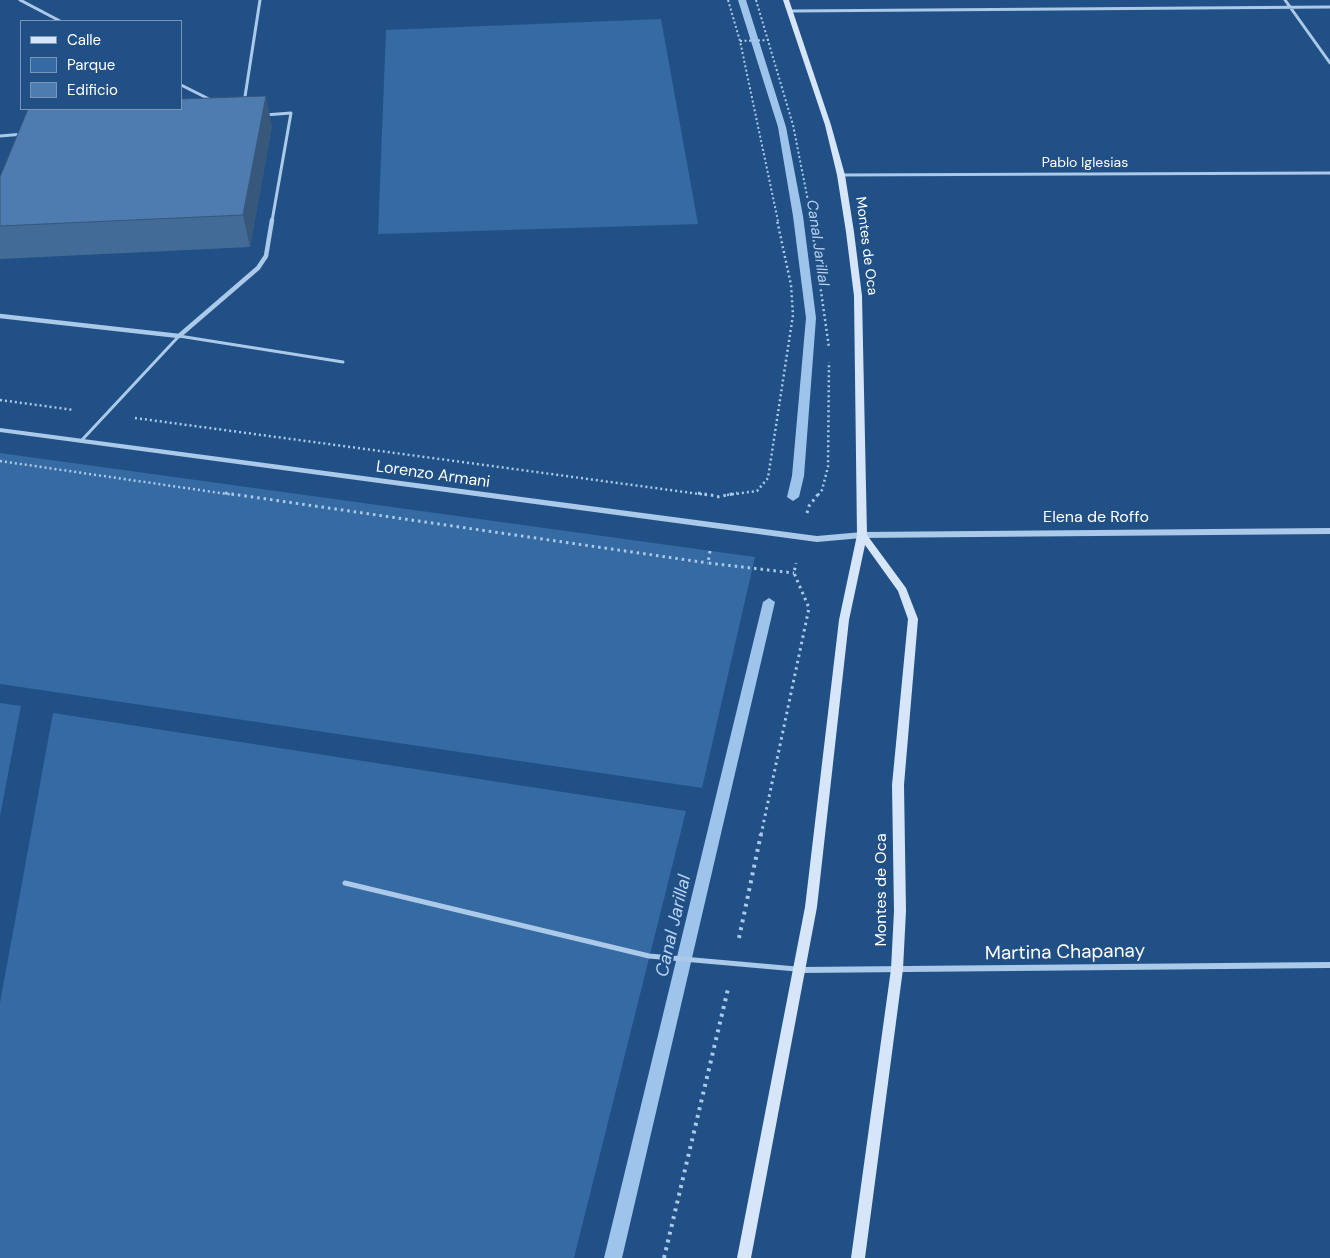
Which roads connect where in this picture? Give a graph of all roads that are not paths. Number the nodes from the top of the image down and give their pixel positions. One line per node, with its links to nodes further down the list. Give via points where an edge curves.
1 (20, 0): 8 (street)
2 (260, 0): 12 (street)
3 (786, 0): 7 (main road, Montes de Oca)
4 (1285, 0): 5 (street)
5 (1290, 7): 6 (street); 7 (street); 9 (street)
6 (1330, 7)
7 (791, 11): 17 (main road, Montes de Oca)
8 (58, 20)
9 (1330, 63)
10 (182, 86): 11 (street)
11 (216, 103)
12 (243, 107)
13 (262, 115): 19 (street, via 291,113 266,256 258,268)
14 (29, 134): 15 (street)
15 (0, 136)
16 (1330, 173): 17 (street, Pablo Iglesias)
17 (841, 175): 24 (main road, Montes de Oca, via 858,296)
18 (0, 316): 19 (street)
19 (180, 336): 20 (lane); 22 (lane)
20 (343, 362)
21 (0, 430): 22 (street, Lorenzo Armani)
22 (81, 442): 24 (street, Lorenzo Armani, via 817,539)
23 (1330, 531): 24 (street, Elena de Roffo)
24 (862, 535): 27 (main road, Montes de Oca, via 903,590 913,619 898,786 900,911); 28 (main road, Montes de Oca, via 844,620 811,908)
25 (345, 883): 28 (lane, via 657,957)
26 (1330, 964): 27 (street, Martina Chapanay)
27 (897, 969): 28 (street, Martina Chapanay); 30 (main road, Montes de Oca)
28 (800, 970): 29 (main road, Montes de Oca)
29 (744, 1258)
30 (858, 1258)

